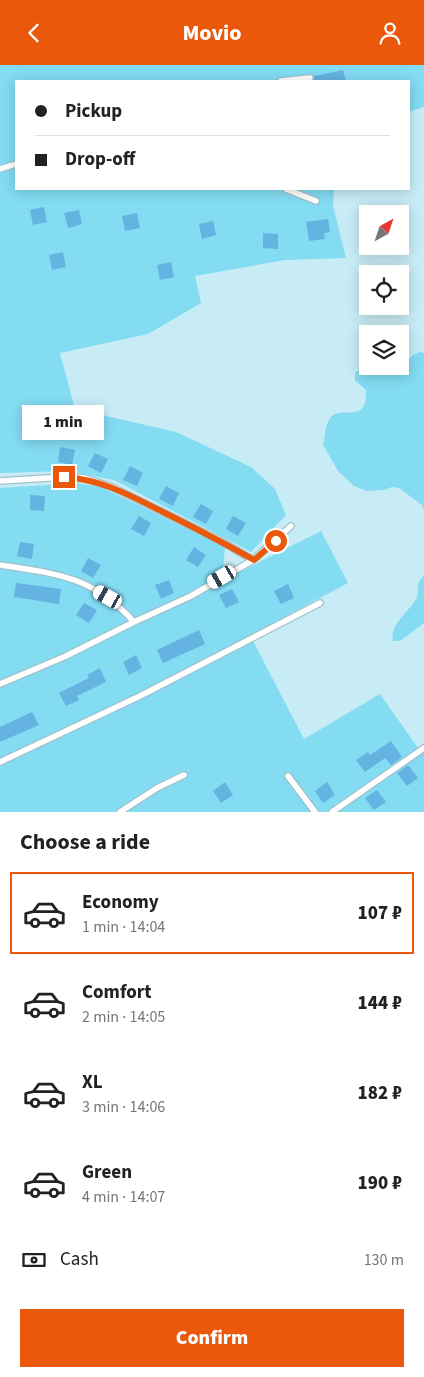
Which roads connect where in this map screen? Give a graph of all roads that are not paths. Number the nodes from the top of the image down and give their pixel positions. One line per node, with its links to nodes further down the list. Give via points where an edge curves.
1 (310, 78): 2 (lane)
2 (291, 80)
3 (15, 164): 4 (lane)
4 (0, 169)
5 (288, 190): 6 (lane)
6 (316, 201)
7 (0, 481): 9 (lane, via 85,478 112,487)
8 (291, 526): 9 (lane)
9 (254, 560): 12 (lane)
10 (0, 565): 12 (lane, via 58,574 84,584 108,597)
11 (320, 603): 15 (lane, via 140,697)
12 (134, 622): 13 (lane)
13 (0, 684)
14 (424, 748): 20 (lane)
15 (0, 761)
16 (184, 775): 18 (lane)
17 (288, 776): 19 (lane)
18 (120, 812)
19 (315, 812)
20 (332, 812)

